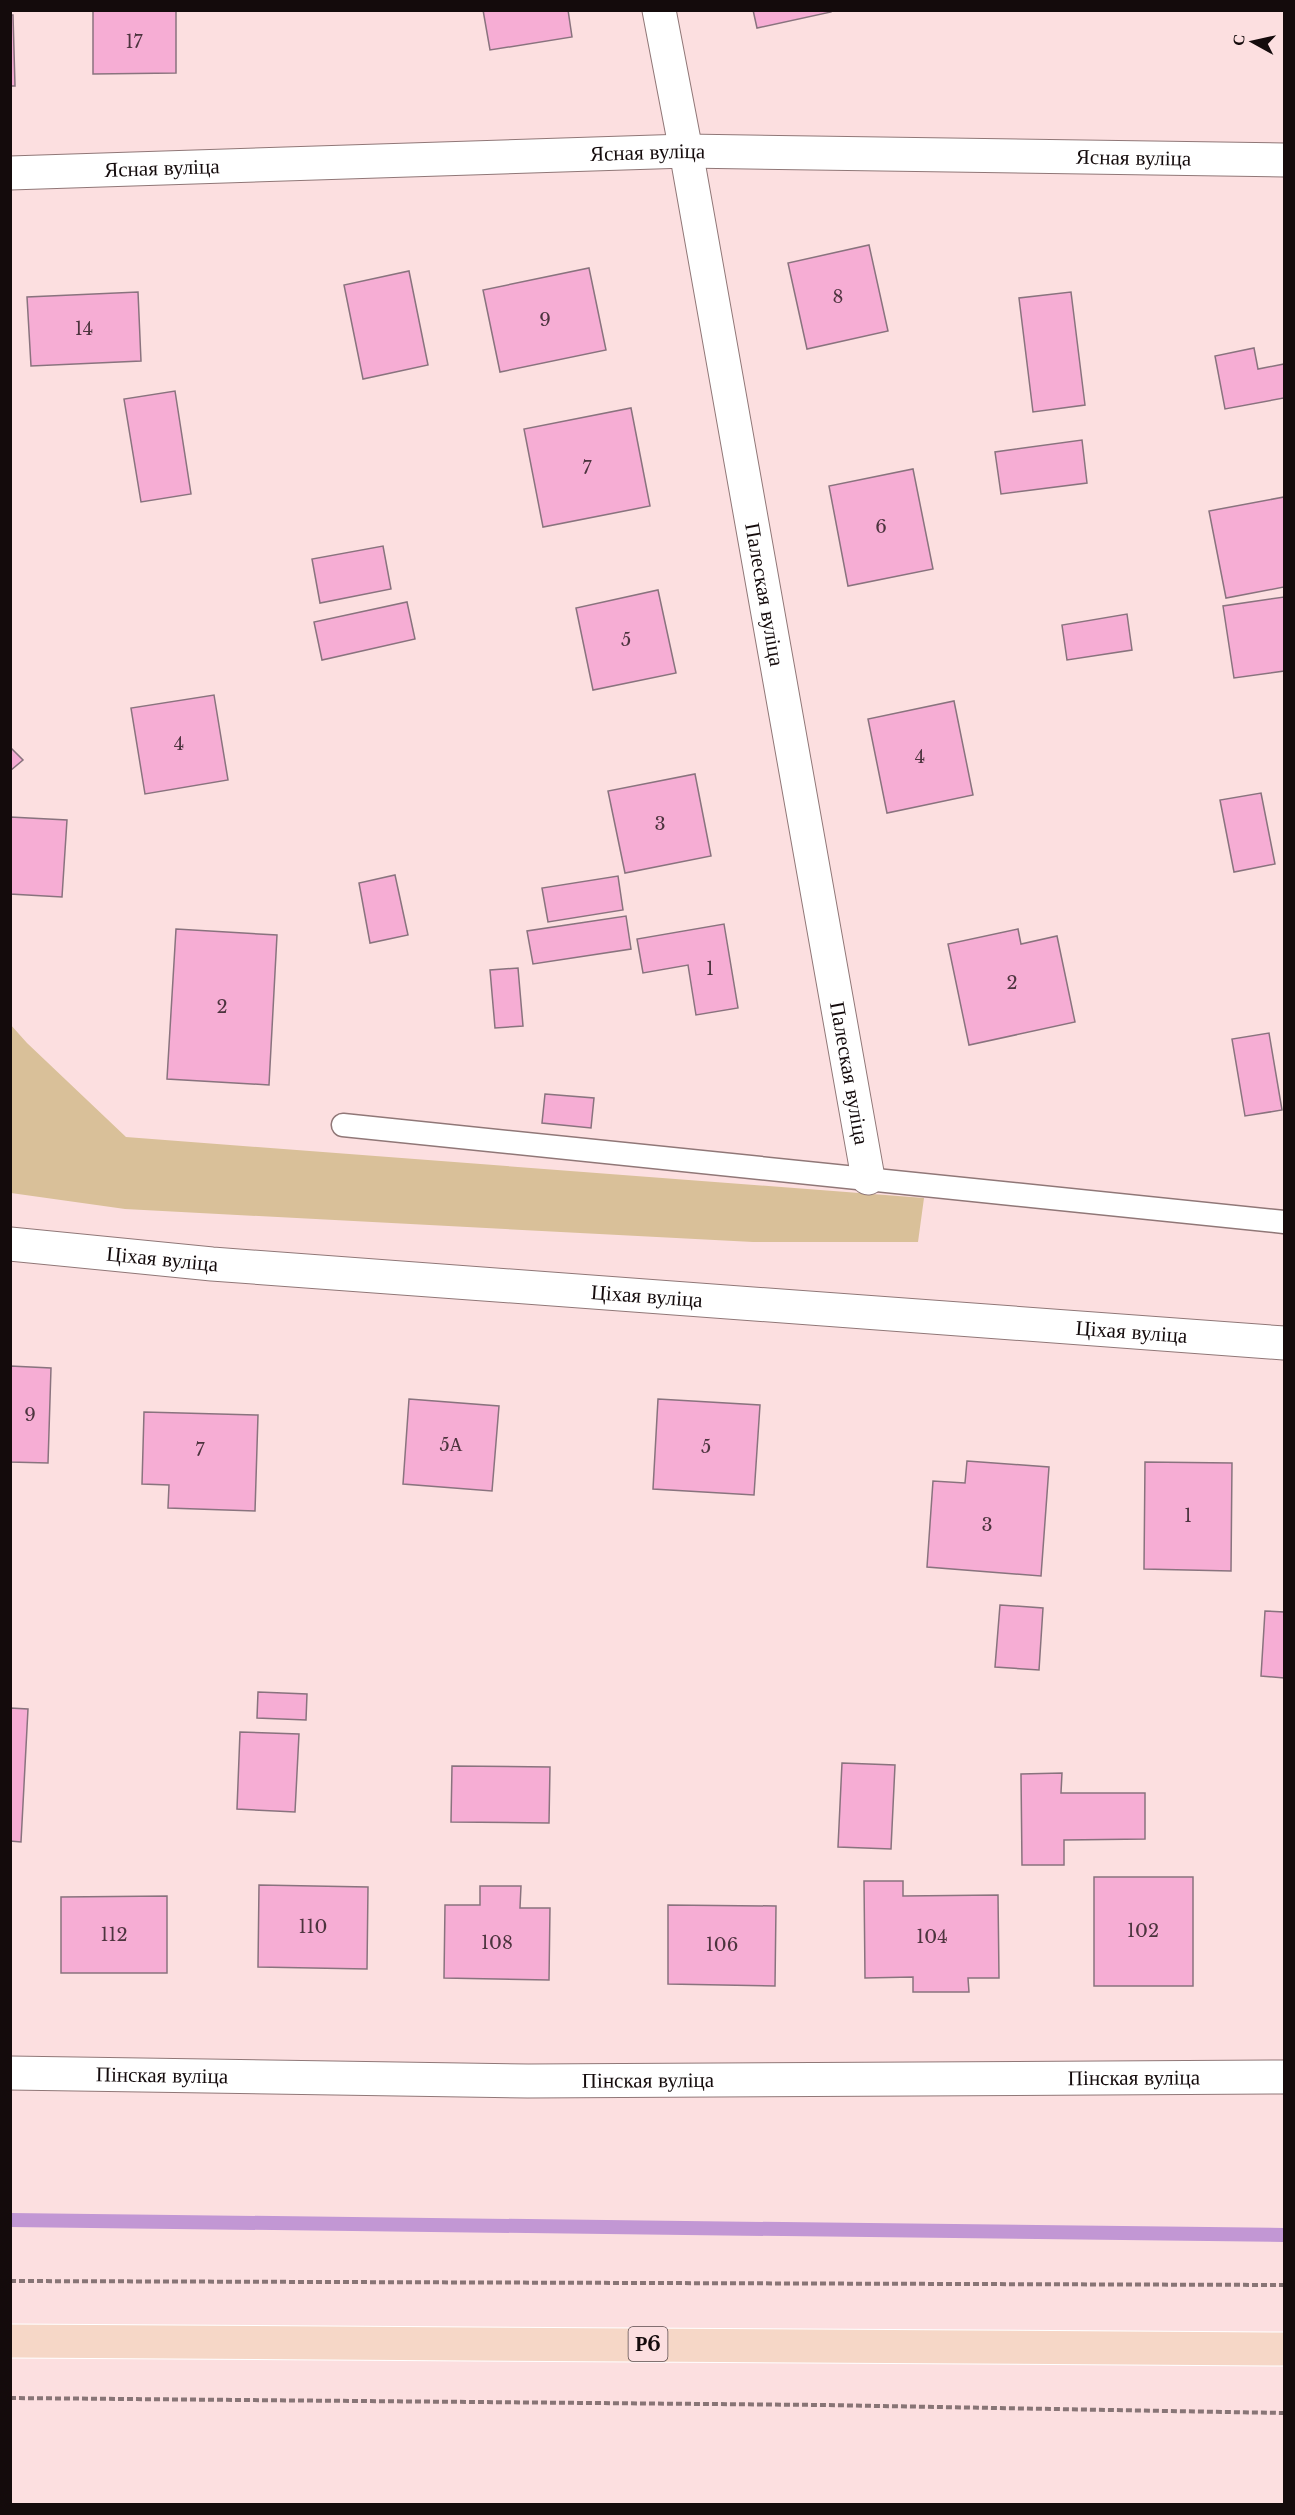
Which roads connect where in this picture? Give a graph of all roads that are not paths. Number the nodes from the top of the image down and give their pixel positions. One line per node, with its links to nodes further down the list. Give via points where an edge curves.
1 (659, 10): 2 (street, Палеская вуліца)
2 (686, 151): 3 (street, Ясная вуліца); 4 (street, Ясная вуліца); 6 (street, Палеская вуліца)
3 (1284, 160)
4 (10, 174)
5 (343, 1125): 6 (lane)
6 (868, 1178): 7 (lane)
7 (1284, 1222)
8 (10, 1244): 9 (street, Ціхая вуліца, via 212,1264)
9 (1284, 1343)
10 (10, 2073): 11 (street, Пінская вуліца, via 528,2081)
11 (1284, 2078)
12 (10, 2341): 13 (main road, Р6)
13 (1284, 2349)

